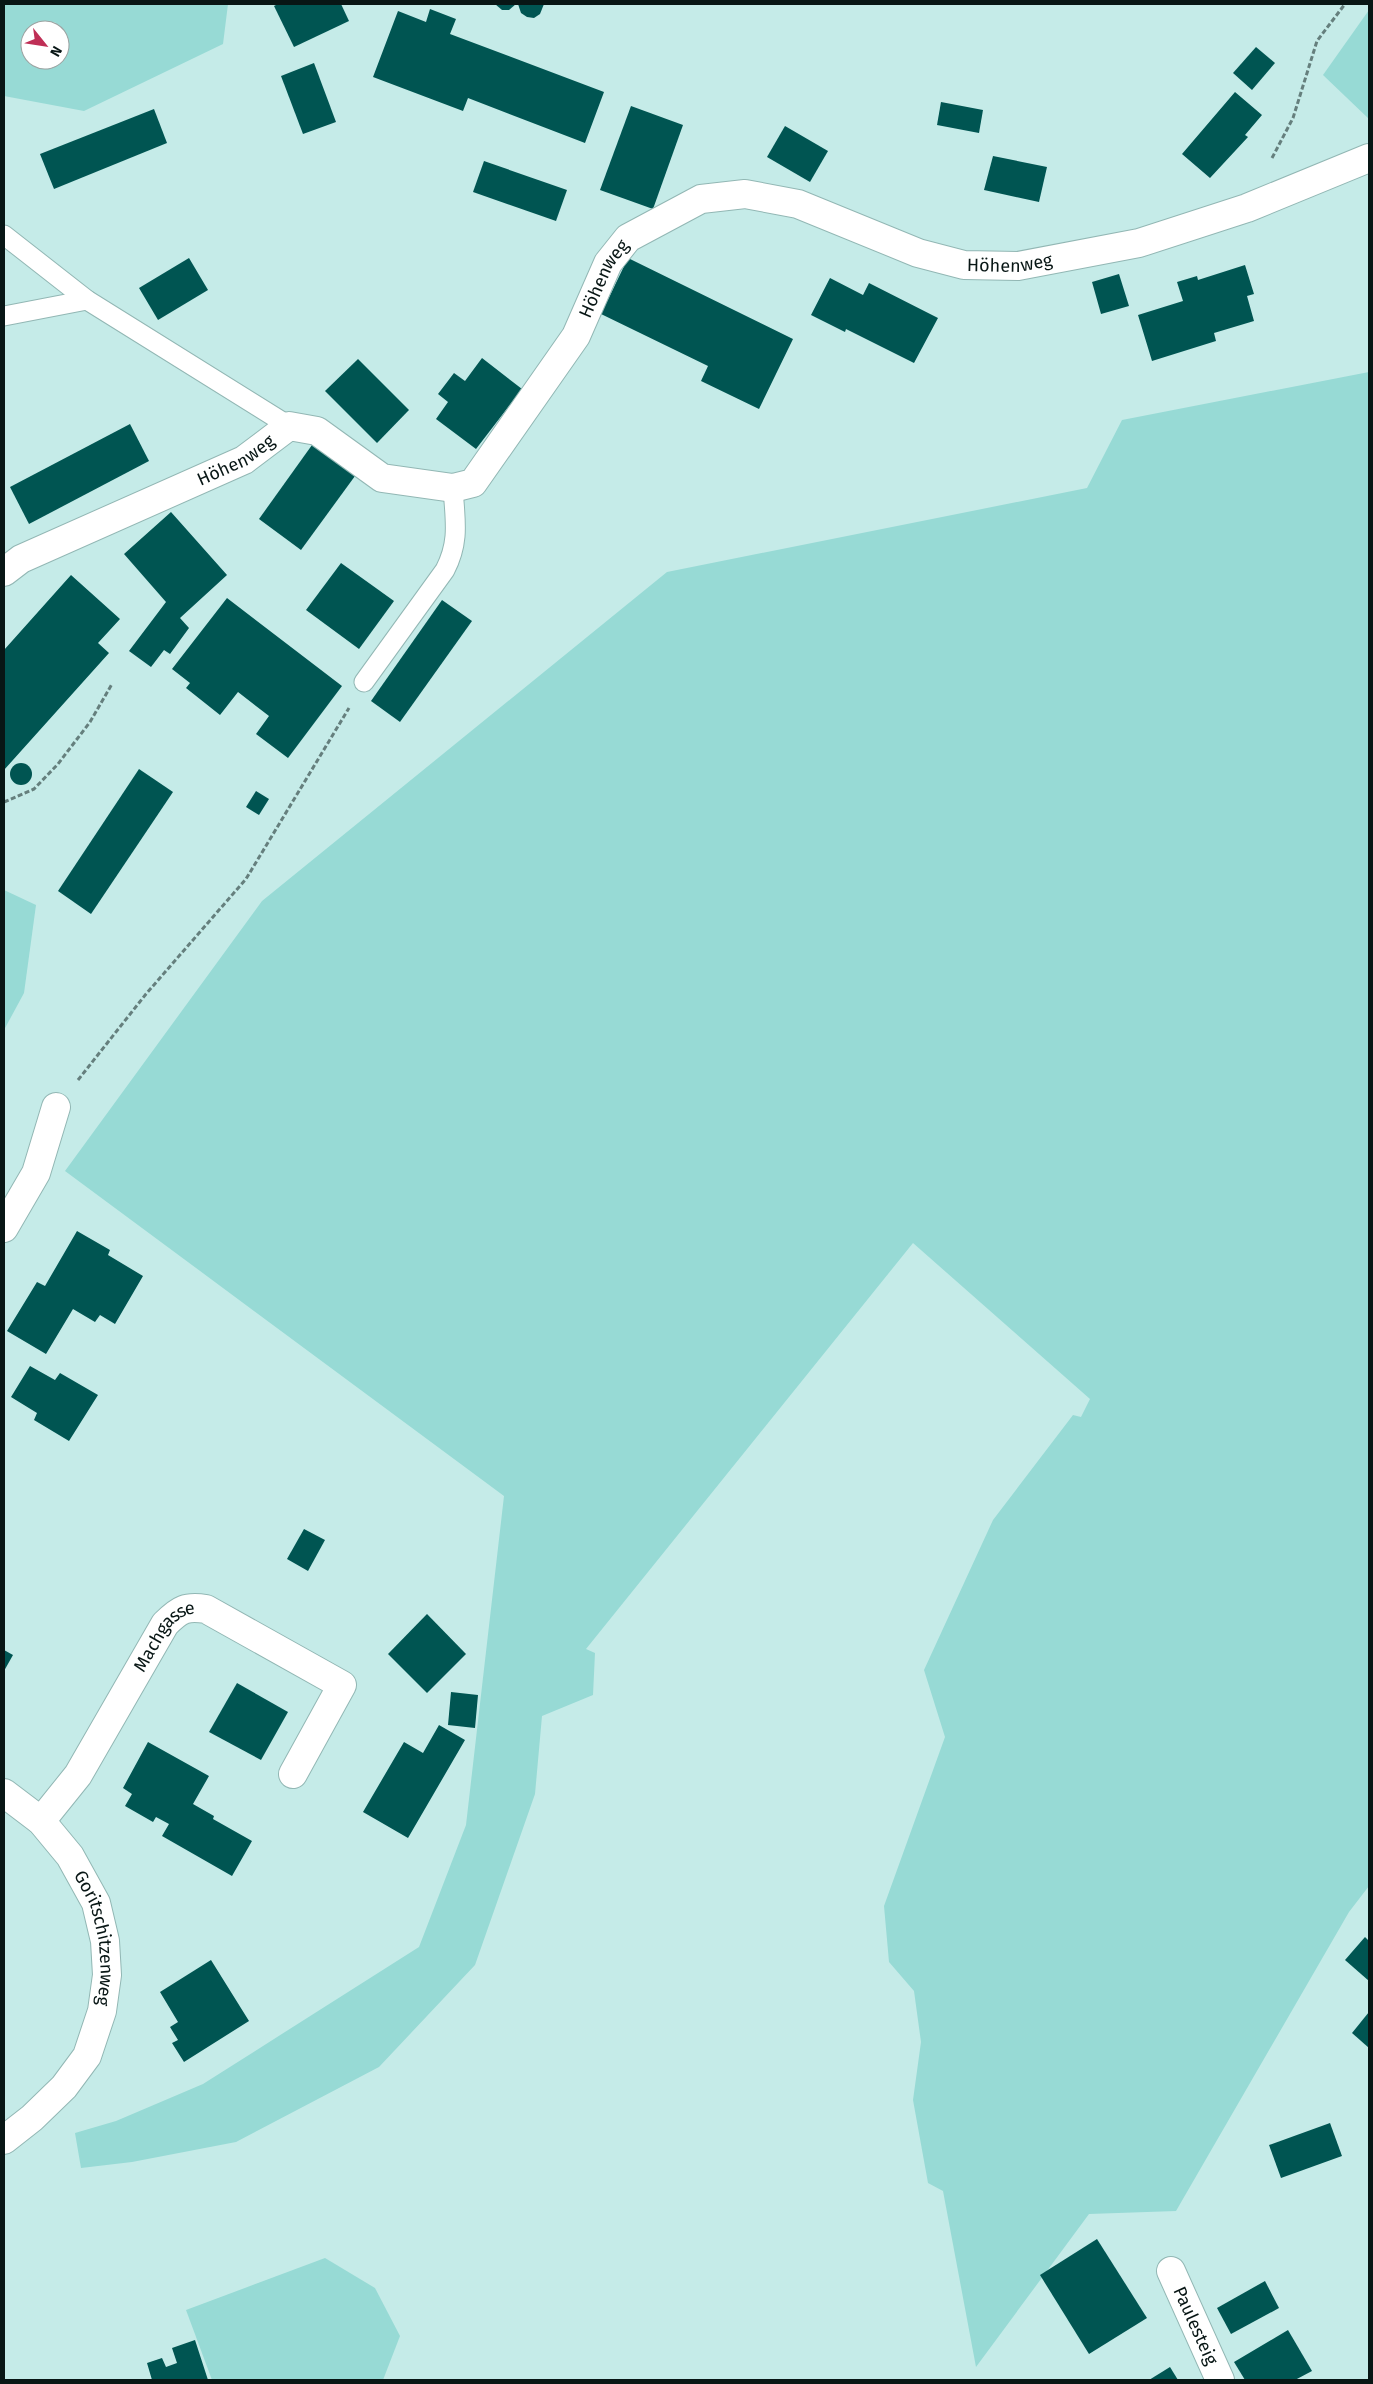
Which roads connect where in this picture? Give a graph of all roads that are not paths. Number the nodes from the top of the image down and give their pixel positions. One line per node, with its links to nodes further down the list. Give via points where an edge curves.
1 (1369, 158): 6 (street, Höhenweg, via 1247,208 1139,243 1018,266 964,265 918,253 798,204 745,194 701,199 628,238 608,263 576,336 473,483)
2 (4, 235): 3 (lane)
3 (87, 300): 4 (lane); 5 (lane)
4 (4, 316)
5 (289, 426): 6 (street, Höhenweg, via 317,430 382,478); 7 (street, Höhenweg, via 244,460 21,559)
6 (453, 488): 8 (lane, via 454,553)
7 (4, 572)
8 (364, 682)
9 (56, 1106): 10 (street, via 36,1173)
10 (4, 1228)
11 (293, 1774): 13 (street, Machgasse, via 342,1686 206,1609 192,1607 177,1612 165,1624 78,1775)
12 (4, 1793): 13 (street, Goritschitzenweg)
13 (41, 1821): 14 (street, Goritschitzenweg, via 70,1856 96,1903 105,1941 107,1975 102,2012 87,2056 64,2087)
14 (4, 2140)
15 (1171, 2271): 16 (street, Paulesteig)
16 (1220, 2380)

